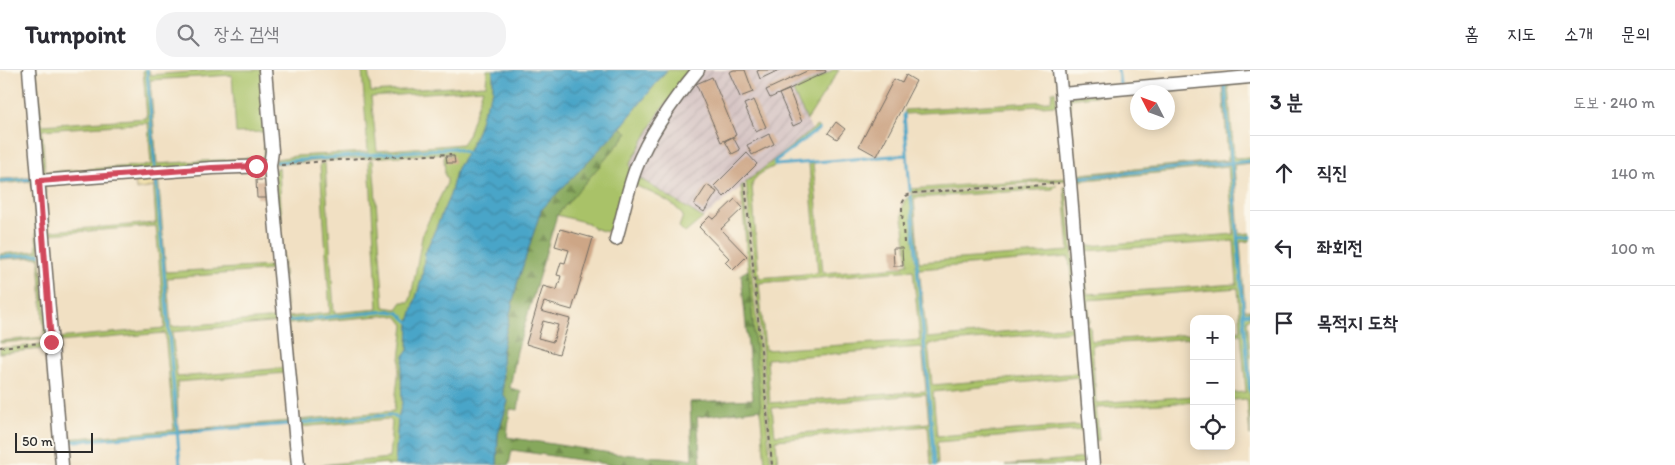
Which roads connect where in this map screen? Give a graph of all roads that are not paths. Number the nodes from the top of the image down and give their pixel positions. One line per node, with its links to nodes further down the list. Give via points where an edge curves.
1 (29, 70): 8 (street)
2 (265, 70): 7 (street, via 272,151)
3 (698, 70): 9 (street, via 676,96 636,168)
4 (1059, 70): 6 (street)
5 (1250, 77): 6 (street)
6 (1062, 94): 12 (street)
7 (270, 166): 8 (street); 11 (street)
8 (39, 181): 10 (street)
9 (616, 240)
10 (62, 465)
11 (298, 465)
12 (1093, 465)

